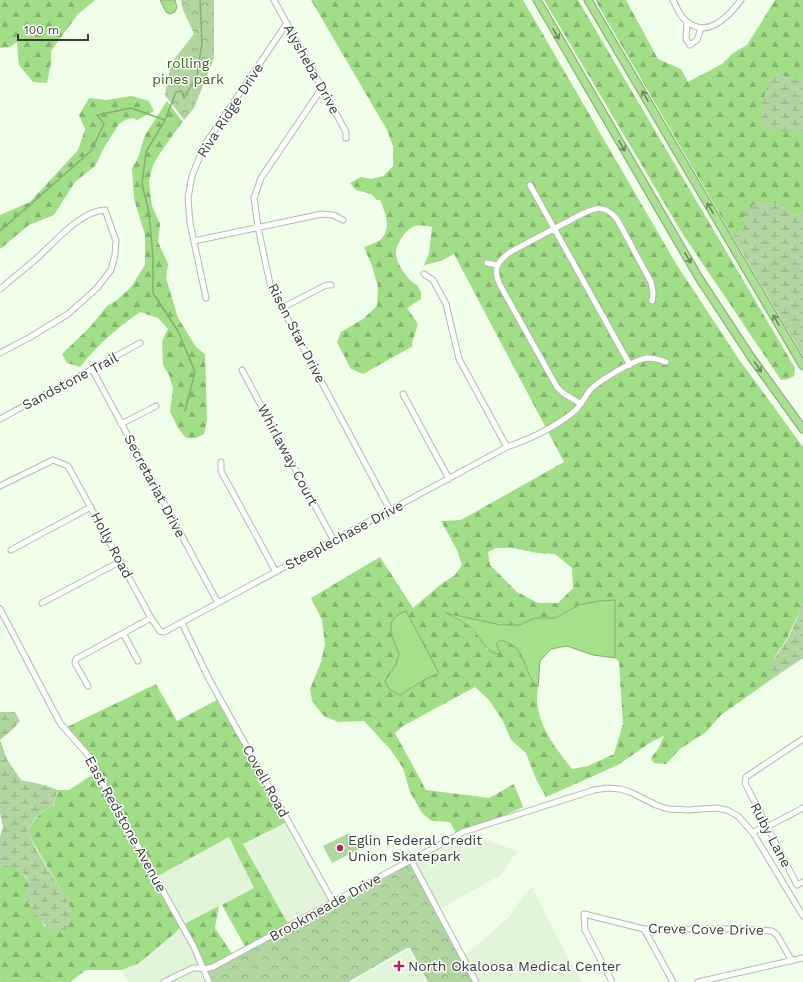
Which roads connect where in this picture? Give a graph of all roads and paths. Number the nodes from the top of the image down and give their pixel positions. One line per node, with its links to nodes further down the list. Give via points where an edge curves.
1 (274, 0): 7 (street, Alysheba Drive)
2 (537, 0): 36 (highway, one-way to 36, via 699,278)
3 (588, 0): 28 (highway, one-way to 3)
4 (673, 0): 6 (street)
5 (741, 0): 8 (street, via 731,13 717,24)
6 (687, 22): 8 (street); 8 (street, via 686,39 689,44 697,40)
7 (287, 23): 9 (street, Alysheba Drive); 15 (street, Riva Ridge Drive, via 199,155 188,198)
8 (701, 28)
9 (322, 88): 10 (street, Alysheba Drive, via 346,132); 13 (street, Risen Star Drive, via 261,178 254,198)
10 (346, 138)
11 (530, 185): 14 (street)
12 (343, 220): 13 (street, via 333,215 322,214)
13 (258, 227): 15 (street); 23 (street, Risen Star Drive, via 270,284)
14 (555, 229): 17 (street, via 510,252); 22 (street, via 593,210 604,209 611,213 617,219 650,282); 27 (street)
15 (194, 241): 21 (street, Riva Ridge Drive)
16 (488, 263): 17 (street)
17 (497, 265): 32 (street, via 500,286 557,387)
18 (424, 274): 37 (street, via 433,280 446,304 459,359)
19 (331, 285): 23 (street, via 326,285)
20 (0, 289): 25 (street, via 67,230 97,210 105,210 116,241 111,270 97,288 68,314)
21 (206, 298)
22 (652, 301)
23 (282, 308): 42 (street, Risen Star Drive)
24 (140, 343): 29 (street, Sandstone Trail)
25 (0, 353)
26 (666, 362): 27 (street, Steeplechase Drive, via 648,358)
27 (630, 365): 32 (street, Steeplechase Drive, via 599,382)
28 (803, 366)
29 (92, 369): 34 (street, Sandstone Trail); 35 (street, Secretariat Drive)
30 (242, 370): 43 (street, Whirlaway Court)
31 (403, 394): 39 (street)
32 (581, 404): 37 (street, Steeplechase Drive, via 559,423)
33 (156, 406): 35 (street)
34 (0, 419)
35 (121, 424): 48 (street, Secretariat Drive)
36 (803, 429)
37 (507, 448): 39 (street, Steeplechase Drive)
38 (221, 462): 46 (street, via 221,471)
39 (449, 479): 42 (street, Steeplechase Drive)
40 (0, 486): 41 (street, Holly Road, via 53,460 68,466)
41 (91, 507): 44 (street); 45 (street, Holly Road)
42 (390, 510): 43 (street, Steeplechase Drive)
43 (334, 541): 46 (street, Steeplechase Drive)
44 (11, 550)
45 (120, 561): 47 (street); 50 (street, Holly Road)
46 (276, 572): 48 (street, Steeplechase Drive)
47 (42, 603)
48 (218, 603): 51 (street, Steeplechase Drive)
49 (0, 609): 66 (street, East Redstone Avenue, via 60,723 88,755)
50 (151, 618): 51 (street, Holly Road, via 160,632); 52 (street)
51 (182, 623): 61 (street, Covell Road, via 209,678)
52 (123, 633): 53 (street); 54 (street, via 76,659 75,663)
53 (138, 660)
54 (88, 686)
55 (803, 740): 57 (street, Ruby Lane, via 746,777 745,784)
56 (803, 808): 57 (street)
57 (767, 827): 58 (street); 60 (street, Ruby Lane, via 797,885)
58 (753, 833): 59 (street, Brookmeade Drive, via 738,816 727,810 668,809 630,792 607,788 463,832); 62 (street, Brookmeade Drive)
59 (411, 860): 61 (street, Brookmeade Drive); 69 (street)
60 (803, 882)
61 (333, 902): 66 (street, Brookmeade Drive, via 213,967)
62 (803, 916)
63 (644, 929): 65 (street, Creve Cove Drive, via 772,931); 70 (street, Creve Cove Drive, via 584,914 585,930); 71 (street)
64 (803, 958): 65 (street)
65 (792, 961): 72 (street)
66 (204, 969): 67 (street, Brookmeade Drive, via 193,968); 68 (street, East Redstone Avenue)
67 (164, 982)
68 (209, 982)
69 (476, 982)
70 (612, 982)
71 (673, 982)
72 (698, 982)

